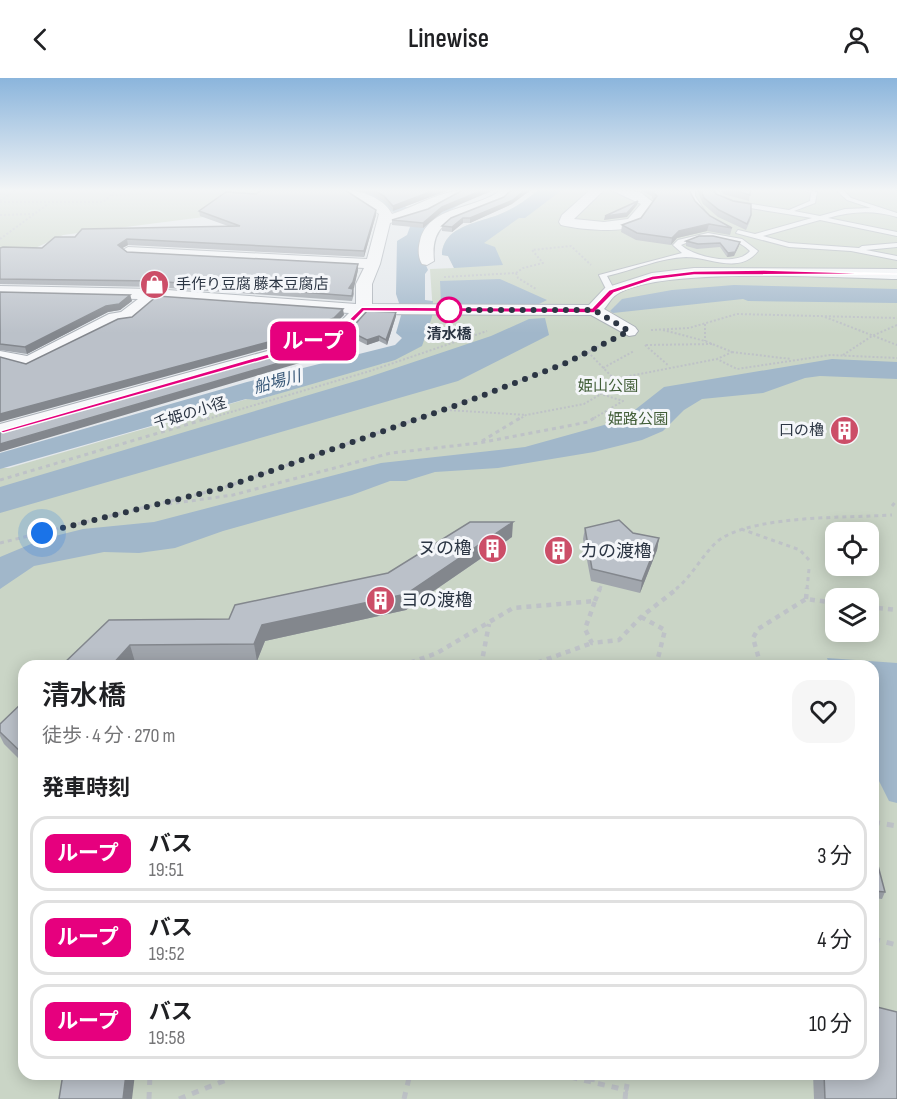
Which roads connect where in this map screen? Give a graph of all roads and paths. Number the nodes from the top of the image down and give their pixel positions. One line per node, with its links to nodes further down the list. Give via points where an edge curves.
1 (381, 238): 15 (street)
2 (427, 238): 14 (street)
3 (709, 238): 12 (lane, via 685,239 677,245)
4 (723, 238): 7 (lane)
5 (752, 238): 7 (lane)
6 (757, 238): 9 (lane, via 789,245)
7 (741, 241): 12 (lane, via 754,251 749,257 710,260)
8 (897, 245): 9 (lane)
9 (851, 249): 13 (lane)
10 (122, 251): 11 (street)
11 (182, 254): 15 (street); 21 (street)
12 (688, 255): 19 (lane)
13 (897, 258)
14 (427, 261)
15 (373, 264): 24 (street, via 364,284)
16 (512, 273): 20 (path)
17 (516, 273): 19 (path, via 543,263 532,250 571,246)
18 (897, 274): 23 (street, via 694,273 652,278)
19 (603, 275): 23 (lane)
20 (444, 277)
21 (154, 284): 22 (street); 24 (street); 40 (street, via 126,317 115,318 29,362)
22 (0, 291)
23 (611, 291): 25 (street)
24 (362, 309): 26 (street); 51 (street, via 342,330 288,351)
25 (594, 310): 26 (street); 32 (street)
26 (516, 311): 53 (path, 千姫の小径, via 509,322 441,348)
27 (822, 316): 28 (path); 29 (path, via 737,315); 33 (path)
28 (897, 318)
29 (705, 323): 31 (path); 34 (path)
30 (897, 325): 33 (path)
31 (660, 330): 32 (path); 34 (path)
32 (629, 331): 35 (path); 38 (path)
33 (872, 336): 37 (path); 41 (path)
34 (705, 341): 36 (path)
35 (645, 345): 36 (path); 45 (path); 46 (path)
36 (714, 345): 39 (path)
37 (897, 345)
38 (588, 352): 46 (path); 49 (path)
39 (732, 352): 43 (path); 44 (path)
40 (0, 356)
41 (843, 356): 42 (path); 44 (path)
42 (897, 358)
43 (717, 359): 44 (path, via 737,369); 45 (path)
44 (797, 360)
45 (670, 366): 47 (path)
46 (603, 368): 47 (path)
47 (614, 379): 48 (path)
48 (601, 394): 50 (path, via 584,404); 52 (path, via 623,401 588,422)
49 (445, 410): 50 (path); 55 (path, via 223,488)
50 (526, 416): 52 (path)
51 (0, 431)
52 (478, 443): 55 (path, via 392,453 233,495)
53 (0, 480)
54 (897, 500): 56 (path)
55 (147, 507): 59 (path)
56 (892, 507)
57 (892, 515): 58 (path)
58 (741, 529): 60 (path, via 800,550); 68 (path, via 720,539 686,580)
59 (0, 543)
60 (810, 561)
61 (809, 569): 63 (path)
62 (601, 586): 64 (path)
63 (806, 599): 65 (path); 75 (path, via 758,629 753,638)
64 (595, 601): 69 (path, via 513,608); 70 (path, via 585,629)
65 (825, 602)
66 (879, 608): 67 (path)
67 (897, 610)
68 (641, 617): 70 (path, via 619,640); 74 (path, via 665,630)
69 (489, 624): 71 (path); 72 (path)
70 (592, 644): 73 (path)
71 (418, 660)
72 (483, 660)
73 (553, 660)
74 (658, 660)
75 (759, 660)
76 (879, 823): 77 (path)
77 (897, 826)
78 (879, 940): 79 (path)
79 (897, 945)
80 (150, 1080): 87 (path)
81 (226, 1080): 88 (path)
82 (409, 1080): 89 (path)
83 (583, 1080): 85 (path)
84 (628, 1080): 86 (path)
85 (592, 1082): 86 (path)
86 (626, 1090): 90 (path)
87 (149, 1099)
88 (179, 1099)
89 (404, 1099)
90 (625, 1099)

